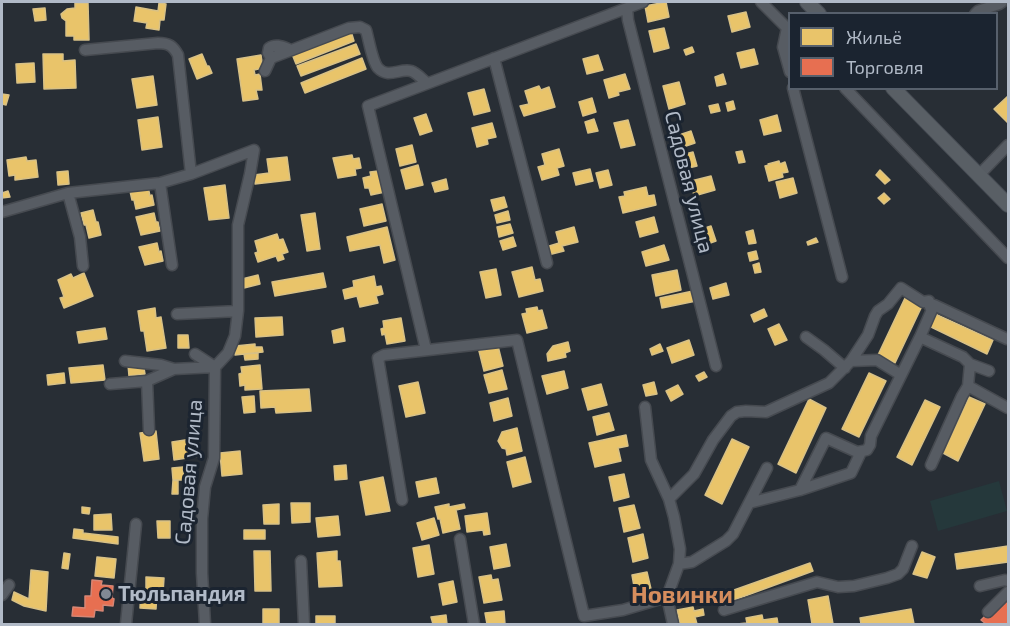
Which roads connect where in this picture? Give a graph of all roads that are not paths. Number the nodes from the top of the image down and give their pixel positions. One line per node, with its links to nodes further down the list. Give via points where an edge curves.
1 (643, 2): 4 (street)
2 (761, 2): 6 (street)
3 (1002, 2): 5 (street)
4 (627, 9): 8 (street); 38 (street, Садовая улица)
5 (977, 12)
6 (788, 30): 9 (street, via 783,48)
7 (85, 50): 16 (street, via 158,43 175,48)
8 (494, 58): 11 (street); 23 (street)
9 (788, 68)
10 (265, 71): 11 (street, via 271,58 360,27 366,30 382,71 390,74 408,70)
11 (427, 83): 33 (street, via 368,106)
12 (794, 90): 26 (street)
13 (847, 90): 22 (street)
14 (899, 90): 17 (main road)
15 (1008, 146): 17 (street)
16 (191, 174): 18 (street); 28 (street, via 254,150 238,225)
17 (979, 174): 20 (main road)
18 (160, 183): 19 (street); 24 (street)
19 (68, 193): 21 (street); 25 (street)
20 (1008, 205)
21 (2, 212)
22 (1008, 258)
23 (547, 263)
24 (172, 265)
25 (83, 266)
26 (842, 277)
27 (934, 305): 31 (street); 32 (street); 36 (street, via 930,307 929,301 923,302 902,288 878,311 868,335)
28 (238, 311): 29 (street); 39 (street, via 235,336 228,353)
29 (177, 314)
30 (806, 337): 36 (street)
31 (920, 337): 37 (street); 42 (street)
32 (1007, 339)
33 (426, 350): 54 (street, via 378,358); 66 (street, via 517,340 584,616)
34 (195, 354): 39 (street)
35 (126, 361): 40 (street)
36 (848, 364): 42 (street, via 877,360); 53 (street, via 829,383 766,412 736,412 693,474)
37 (970, 364): 41 (street); 45 (street)
38 (716, 366)
39 (215, 368): 40 (street); 70 (street, Садовая улица, via 214,458 205,487 202,519)
40 (174, 369): 43 (street)
41 (989, 371)
42 (901, 375): 49 (street, via 870,445)
43 (147, 381): 44 (street); 48 (street)
44 (110, 384)
45 (968, 386): 47 (street); 50 (street)
46 (645, 407): 53 (street, via 651,460)
47 (1008, 408)
48 (149, 430)
49 (861, 452): 52 (street, via 851,473); 52 (street, via 826,438)
50 (931, 465)
51 (767, 468): 55 (street)
52 (800, 490): 55 (street)
53 (669, 499): 60 (street, via 680,549)
54 (402, 501)
55 (749, 502): 60 (street, via 726,541 692,562)
56 (136, 524): 69 (street)
57 (460, 539): 72 (street)
58 (912, 546): 67 (street, via 903,569 887,579 838,587 817,582)
59 (301, 561): 71 (street)
60 (679, 564): 66 (street)
61 (1008, 581): 63 (street)
62 (9, 585): 65 (street)
63 (980, 586)
64 (1008, 592): 68 (street)
65 (2, 594)
66 (667, 597): 73 (street)
67 (723, 610)
68 (988, 612)
69 (126, 624)
70 (205, 624)
71 (304, 624)
72 (474, 624)
73 (673, 624)

